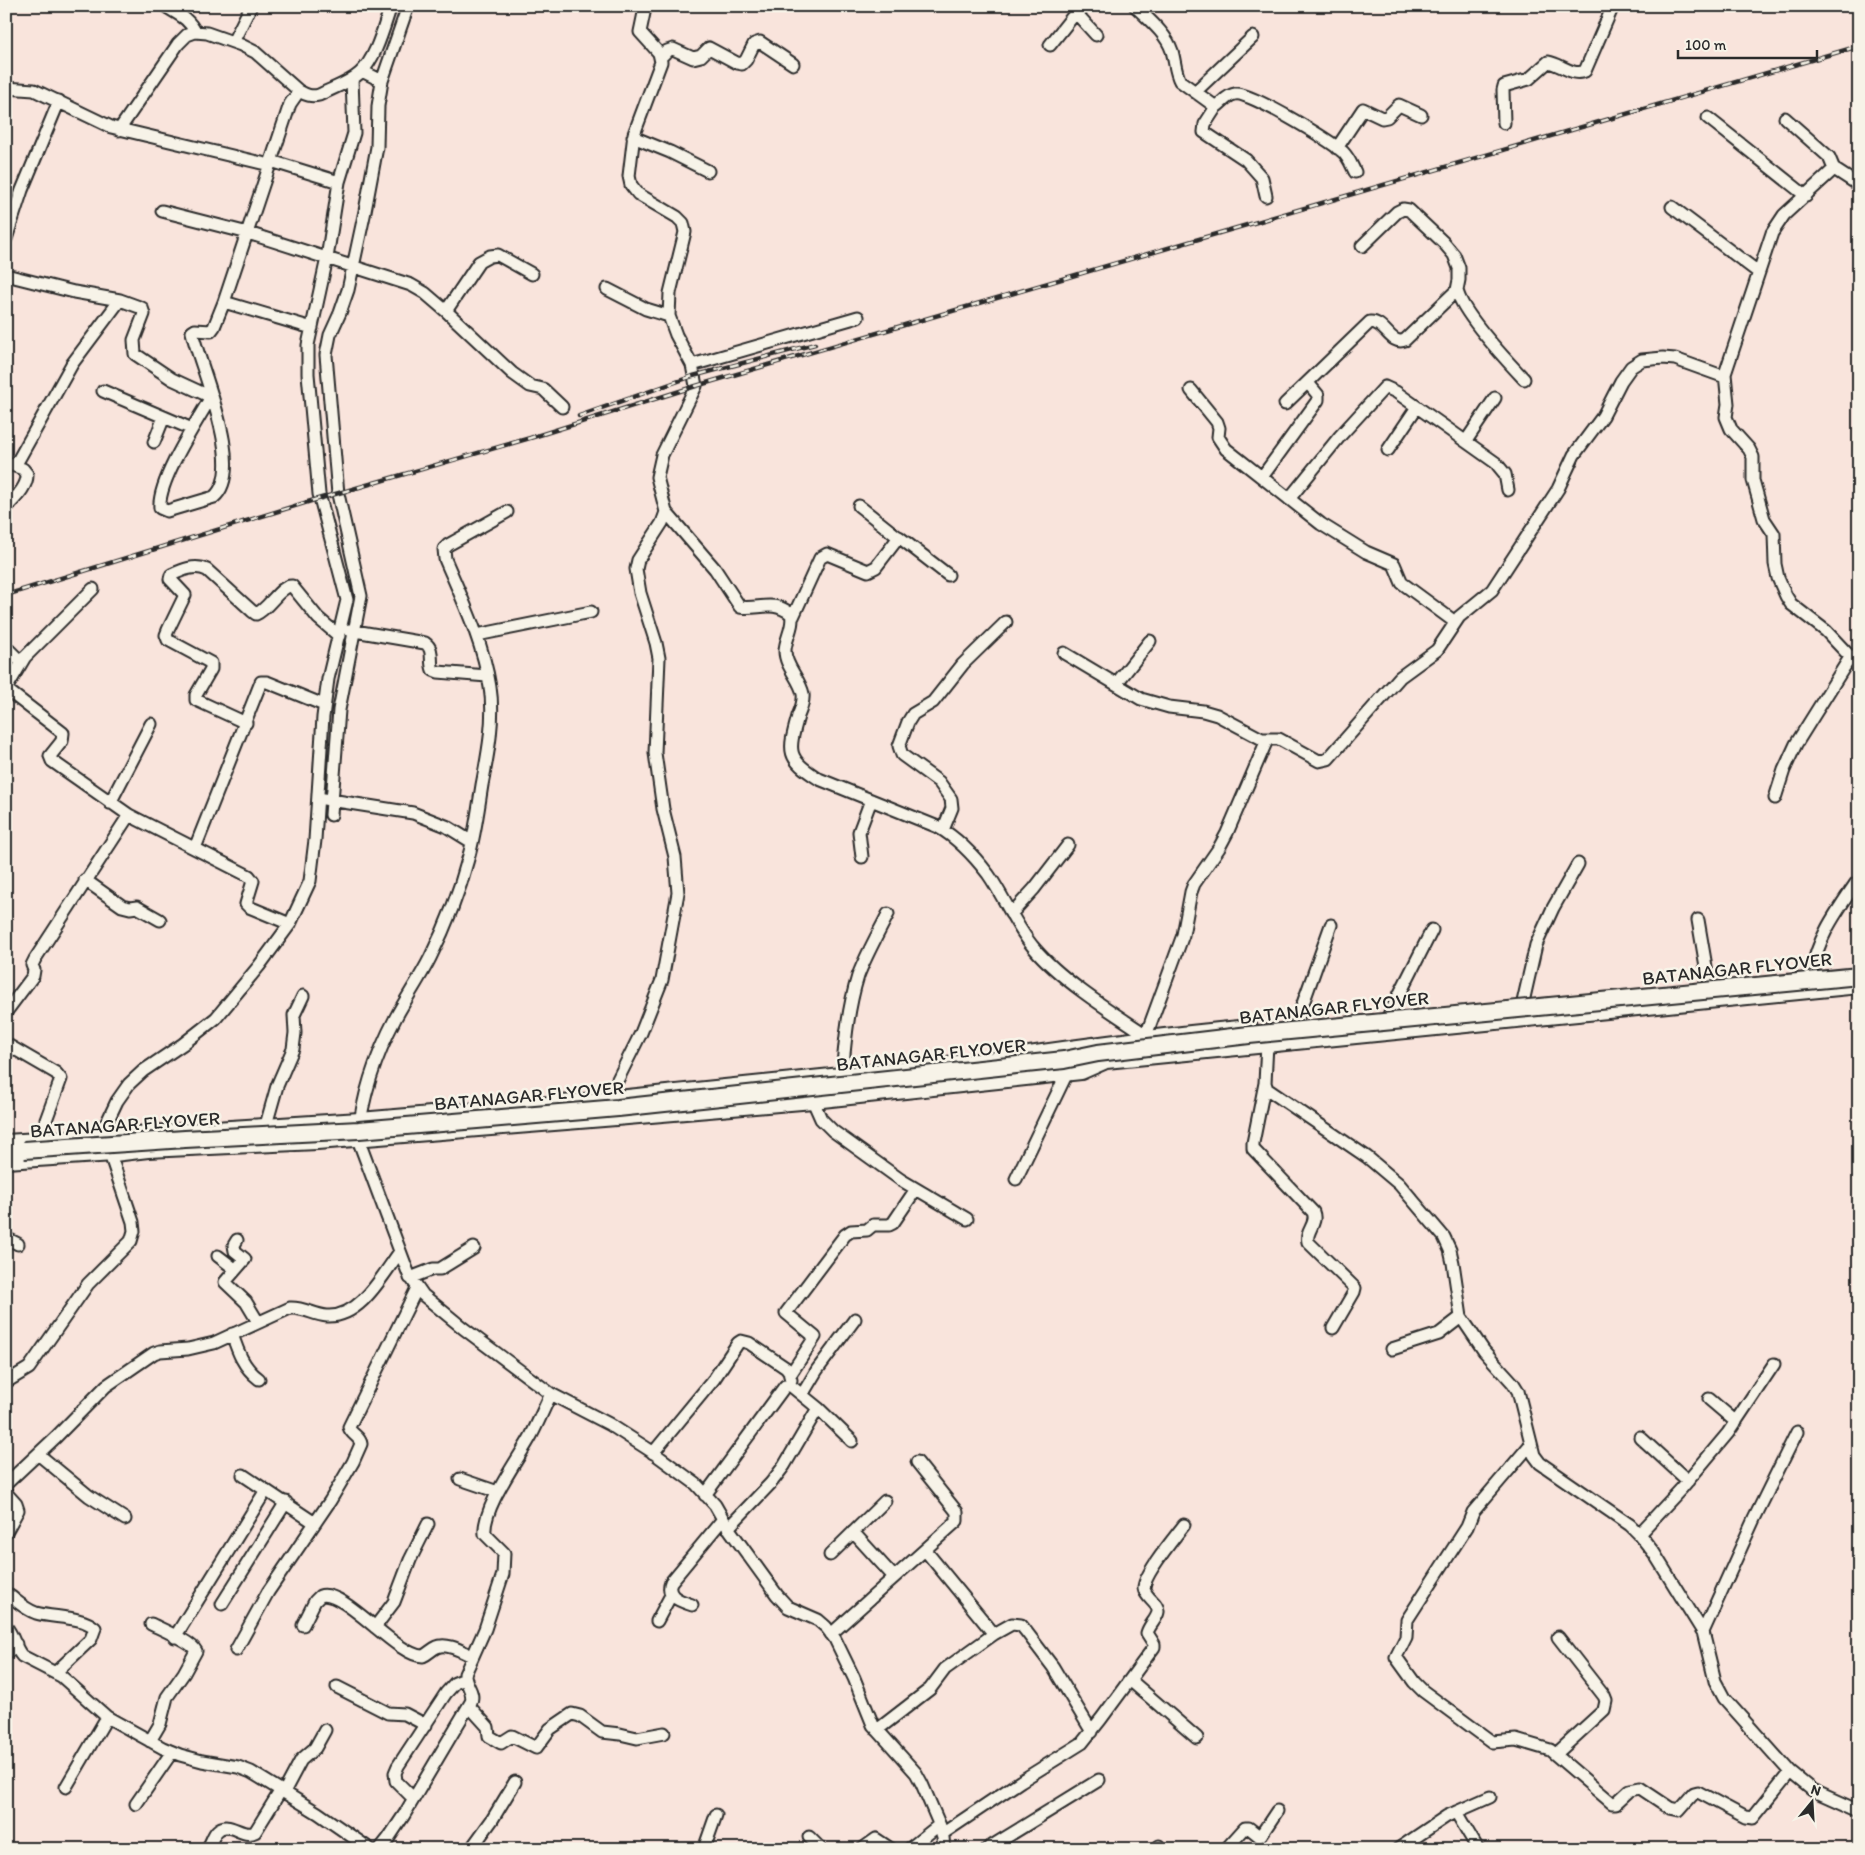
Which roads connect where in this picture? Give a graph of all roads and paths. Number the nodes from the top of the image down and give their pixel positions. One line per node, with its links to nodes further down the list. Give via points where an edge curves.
1 (165, 6): 9 (street, via 192,24)
2 (251, 6): 12 (street)
3 (391, 6): 16 (street, via 373,55)
4 (408, 6): 16 (street)
5 (643, 6): 14 (street, via 640,32)
6 (1135, 6): 20 (street, via 1168,40 1176,75)
7 (1613, 6): 26 (street, via 1581,74 1548,62 1529,80 1504,86)
8 (1078, 10): 10 (street); 13 (street)
9 (195, 32): 12 (street); 27 (street, via 178,44)
10 (1096, 35)
11 (1253, 37): 20 (street)
12 (233, 42): 19 (street, via 255,52)
13 (1050, 45)
14 (661, 57): 15 (street, via 673,49 698,58 709,48 742,64 754,44 760,42); 28 (street)
15 (793, 64)
16 (373, 77): 17 (street); 43 (street, via 378,106 377,147 365,211)
17 (352, 79): 19 (street, via 314,97); 34 (street, via 354,133)
18 (6, 88): 21 (street, via 34,90)
19 (299, 91): 30 (street, via 290,104)
20 (1195, 92): 22 (street)
21 (59, 102): 27 (street); 41 (street, via 22,190)
22 (1216, 107): 29 (street, via 1235,94 1251,97); 36 (street, via 1205,124 1204,132 1246,160 1262,178)
23 (1421, 115): 29 (street, via 1399,106 1382,118 1363,109)
24 (1708, 118): 37 (street)
25 (1785, 118): 31 (street, via 1829,157)
26 (1504, 123)
27 (119, 130): 30 (street)
28 (633, 137): 32 (street); 52 (street, via 631,185 638,194 683,222 685,232 670,293)
29 (1337, 148): 33 (street, via 1349,159)
30 (270, 163): 34 (street); 40 (street)
31 (1834, 169): 35 (street); 37 (street)
32 (708, 171)
33 (1355, 172)
34 (339, 182): 43 (street)
35 (1859, 183)
36 (1266, 196)
37 (1806, 196): 44 (street, via 1777,224)
38 (1672, 207): 44 (street)
39 (162, 211): 40 (street)
40 (248, 233): 43 (street); 50 (street)
41 (6, 239)
42 (1362, 246): 48 (street, via 1397,212 1403,208 1409,210 1454,254 1459,268)
43 (340, 262): 51 (street, via 411,286); 54 (street); 86 (street, via 348,290 330,335 326,355 338,494 362,596)
44 (1758, 272): 56 (street)
45 (532, 274): 51 (street, via 498,255 490,256 479,262)
46 (6, 275): 49 (street)
47 (607, 289): 52 (street, via 646,309)
48 (1457, 290): 57 (street, via 1475,321); 58 (street, via 1400,342 1379,324 1370,322)
49 (120, 300): 61 (street, via 144,311 134,340 136,354 172,379); 71 (street, via 72,364)
50 (224, 302): 54 (street); 61 (street, via 213,330 192,332)
51 (446, 311): 64 (street, via 512,373 530,386 543,388)
52 (669, 316): 55 (street)
53 (858, 316): 55 (street)
54 (312, 328): 86 (street, via 308,345 308,374 319,494 348,600)
55 (692, 365): 78 (street, via 696,386 658,466 658,485)
56 (1725, 377): 85 (street, via 1663,358 1642,360 1631,367 1603,416 1574,455 1558,489 1492,590); 91 (street, via 1726,417 1753,457 1753,480 1764,519 1774,534 1775,564 1786,596)
57 (1524, 379)
58 (1308, 383): 63 (street); 72 (street, via 1318,395 1318,400)
59 (1191, 390): 72 (street, via 1213,414 1220,442)
60 (103, 391): 66 (street)
61 (211, 397): 67 (street); 67 (street, via 224,439 220,492 214,497 163,510 159,502 162,489)
62 (1495, 398): 68 (street)
63 (1285, 404)
64 (562, 407)
65 (1417, 407): 68 (street); 70 (street); 74 (street, via 1387,387 1381,388)
66 (164, 417): 67 (street); 69 (street)
67 (192, 429)
68 (1466, 441): 73 (street, via 1500,468 1508,481)
69 (154, 442)
70 (1388, 450)
71 (10, 464): 76 (street, via 23,470 28,480)
72 (1262, 477): 74 (street)
73 (1508, 490)
74 (1289, 499): 85 (street, via 1340,536 1394,564 1402,583)
75 (859, 506): 79 (street)
76 (6, 508)
77 (507, 512): 87 (street, via 444,549 445,559)
78 (666, 512): 83 (street, via 715,569 740,607 770,605 788,611); 139 (street, via 636,569 659,658 655,753 663,809 675,857 678,893 662,980 642,1033)
79 (898, 537): 80 (street); 83 (street, via 876,567 868,571 823,555)
80 (948, 575)
81 (93, 589): 92 (street)
82 (591, 612): 87 (street)
83 (793, 617): 103 (street, via 785,654 803,694 792,740 793,758 801,768 819,779)
84 (1006, 622): 107 (street, via 963,664 933,702 913,714 899,746 902,755 939,782 952,799 952,808)
85 (1454, 622): 99 (street, via 1436,650 1400,677 1328,759 1319,761 1279,739)
86 (347, 631): 94 (street, via 425,643 432,651 433,670); 96 (street, via 330,668); 97 (street, via 318,618 292,586 285,587 256,614 201,567 171,575 170,579 185,595 166,635 168,640 211,663 196,700); 102 (street)
87 (477, 635): 94 (street)
88 (1150, 641): 95 (street)
89 (6, 647): 92 (street)
90 (1064, 653): 95 (street)
91 (1851, 656): 93 (street); 101 (street, via 1796,744)
92 (21, 662): 104 (street, via 6,689 63,733 62,741 49,758)
93 (1859, 666)
94 (487, 676): 108 (street, via 490,689 489,746)
95 (1116, 684): 99 (street, via 1152,703 1216,715)
96 (324, 706): 97 (street, via 264,681); 100 (street)
97 (246, 723): 110 (street)
98 (150, 724): 104 (street)
99 (1268, 740): 132 (street, via 1227,833 1194,884 1183,935)
100 (318, 798): 102 (street); 119 (street, via 310,880)
101 (1776, 798)
102 (332, 799): 106 (street); 108 (street, via 412,813 446,826)
103 (871, 800): 107 (street); 111 (street, via 859,832)
104 (110, 803): 105 (street)
105 (129, 815): 110 (street); 113 (street)
106 (331, 815)
107 (943, 830): 116 (street, via 987,874)
108 (472, 842): 141 (street, via 460,888 439,940 376,1058)
109 (1068, 845): 116 (street)
110 (195, 848): 119 (street, via 252,878 246,904)
111 (862, 857)
112 (1578, 864): 128 (street, via 1536,945)
113 (86, 880): 117 (street, via 122,906 137,907); 129 (street, via 35,959 33,976)
114 (1856, 883): 123 (street, via 1822,937)
115 (888, 914): 137 (street, via 855,986)
116 (1011, 914): 132 (street, via 1044,960)
117 (160, 920)
118 (1698, 920): 125 (street)
119 (290, 924): 143 (street, via 216,1018 129,1084 117,1101)
120 (1331, 925): 131 (street)
121 (1432, 930): 130 (street)
122 (1859, 970): 123 (street)
123 (1811, 974): 125 (street)
124 (1859, 976): 147 (main road, BATANAGAR FLYOVER, bridge, via 1249,1035 1064,1060 618,1108 359,1130)
125 (1709, 984): 128 (street)
126 (1859, 986): 134 (street)
127 (303, 996): 142 (street, via 294,1015 293,1049 277,1086)
128 (1523, 1002): 130 (street)
129 (6, 1012)
130 (1389, 1015): 131 (street)
131 (1296, 1023): 132 (street)
132 (1144, 1036): 135 (street); 137 (street, via 996,1059)
133 (6, 1044): 145 (street, via 61,1079)
134 (1267, 1044): 135 (street); 138 (street)
135 (1145, 1057): 136 (street, via 1106,1061 1081,1072)
136 (1067, 1074): 140 (street); 150 (street)
137 (842, 1075): 139 (street)
138 (1265, 1084): 162 (street, via 1399,1184 1444,1237 1453,1263); 165 (street, via 1254,1149 1313,1212 1315,1220 1308,1242 1355,1288)
139 (608, 1099): 141 (street)
140 (814, 1101): 144 (street); 151 (street, via 821,1119 833,1131)
141 (360, 1120): 142 (street); 144 (street)
142 (266, 1125): 143 (street)
143 (105, 1136): 145 (street)
144 (358, 1139): 148 (street); 157 (street)
145 (42, 1140): 146 (street)
146 (6, 1142)
147 (6, 1151)
148 (112, 1154): 149 (street); 171 (street, via 133,1222 131,1241 83,1291 28,1368)
149 (6, 1161)
150 (1016, 1179)
151 (916, 1189): 152 (street); 170 (street, via 893,1223 845,1235 786,1314 815,1337)
152 (966, 1218)
153 (6, 1238): 155 (street)
154 (237, 1240): 159 (street, via 235,1251 245,1259)
155 (18, 1244)
156 (474, 1248): 160 (street, via 440,1269)
157 (400, 1253): 160 (street); 164 (street, via 362,1302 344,1313 324,1316 290,1308)
158 (218, 1256): 159 (street)
159 (235, 1269): 164 (street, via 225,1282 246,1302)
160 (410, 1278): 161 (street)
161 (417, 1288): 172 (street, via 463,1328); 195 (street, via 350,1427 361,1447)
162 (1461, 1317): 167 (street, via 1439,1334); 180 (street, via 1484,1351 1518,1391)
163 (855, 1319): 173 (street)
164 (258, 1322): 166 (street)
165 (1333, 1328)
166 (232, 1334): 169 (street); 182 (street, via 198,1347 154,1353 106,1386)
167 (1392, 1349)
168 (1774, 1364): 176 (street)
169 (252, 1377)
170 (791, 1380): 173 (street); 181 (street, via 786,1368 748,1343 738,1343 714,1379); 191 (street)
171 (6, 1382)
172 (551, 1394): 181 (street, via 609,1424); 189 (street)
173 (802, 1395): 175 (street)
174 (1708, 1399): 176 (street)
175 (818, 1408): 179 (street); 196 (street, via 771,1483)
176 (1736, 1422): 186 (street)
177 (1797, 1432): 214 (street)
178 (1640, 1437): 186 (street)
179 (852, 1441)
180 (1530, 1445): 201 (street, via 1540,1463); 237 (street, via 1473,1512 1467,1527 1407,1620 1406,1636 1396,1657 1423,1691 1487,1739 1497,1742 1516,1740)
181 (653, 1453): 191 (street, via 696,1484)
182 (38, 1454): 187 (street); 194 (street, via 89,1496)
183 (917, 1462): 202 (street, via 957,1512 958,1518)
184 (243, 1475): 188 (street)
185 (460, 1479): 189 (street)
186 (1688, 1481): 201 (street)
187 (6, 1484)
188 (266, 1490): 193 (street); 217 (street)
189 (498, 1492): 222 (street, via 484,1530 487,1538 504,1553 502,1574 485,1628)
190 (6, 1493): 199 (street, via 18,1510)
191 (705, 1495): 196 (street)
192 (885, 1501): 200 (street)
193 (286, 1502): 195 (street); 207 (street)
194 (125, 1519)
195 (315, 1523): 220 (street, via 268,1592)
196 (726, 1523): 206 (street, via 671,1582); 215 (street, via 788,1607 818,1620)
197 (428, 1524): 212 (street, via 394,1602)
198 (1184, 1525): 225 (street, via 1146,1583 1145,1592 1158,1608 1147,1632 1154,1647)
199 (6, 1532)
200 (854, 1532): 203 (street); 204 (street)
201 (1639, 1534): 214 (street)
202 (925, 1550): 204 (street); 216 (street)
203 (830, 1555)
204 (894, 1577): 215 (street)
205 (6, 1593): 223 (street, via 34,1612 83,1622 94,1628 91,1639)
206 (671, 1595): 208 (street); 209 (street)
207 (222, 1604)
208 (692, 1606)
209 (657, 1622)
210 (151, 1624): 217 (street)
211 (303, 1625): 212 (street, via 315,1601 324,1594 338,1599)
212 (375, 1626): 222 (street, via 409,1654 423,1656 437,1646 444,1646)
213 (6, 1627): 219 (street)
214 (1703, 1632): 238 (street, via 1715,1681 1724,1698)
215 (831, 1634): 231 (street)
216 (994, 1634): 231 (street, via 945,1669 930,1689); 232 (street, via 1012,1624 1021,1625 1053,1667)
217 (175, 1637): 235 (street, via 196,1651 167,1697 160,1724)
218 (1558, 1637): 237 (street, via 1606,1701 1604,1710)
219 (16, 1644): 221 (street); 223 (street, via 22,1656)
220 (236, 1650)
221 (6, 1654)
222 (472, 1656): 224 (street)
223 (56, 1673): 228 (street)
224 (465, 1679): 227 (street, via 473,1695); 229 (street, via 452,1686)
225 (1130, 1680): 232 (street); 234 (street)
226 (337, 1687): 229 (street, via 388,1713 405,1714)
227 (469, 1706): 233 (street, via 488,1727 489,1736 501,1744 512,1736 536,1748 550,1729 572,1714 602,1732 637,1738); 244 (street)
228 (107, 1717): 235 (street); 241 (street)
229 (426, 1725): 244 (street, via 395,1773 396,1781)
230 (325, 1730): 242 (street)
231 (877, 1730): 250 (street, via 916,1773)
232 (1092, 1732): 250 (street, via 1073,1750)
233 (664, 1733)
234 (1197, 1738)
235 (150, 1741): 236 (street)
236 (172, 1752): 242 (street, via 238,1767); 245 (street)
237 (1556, 1754): 238 (street, via 1612,1802 1616,1803 1634,1788 1640,1788 1670,1808 1679,1810 1698,1792 1749,1818 1757,1815)
238 (1790, 1772): 246 (street, via 1812,1790)
239 (1099, 1780): 262 (street)
240 (515, 1782): 255 (street)
241 (66, 1787)
242 (282, 1791): 252 (street, via 255,1832 250,1835 225,1827 216,1832); 253 (street)
243 (1490, 1797): 248 (street)
244 (413, 1798): 254 (street)
245 (136, 1804)
246 (1859, 1811)
247 (1277, 1812): 263 (street, via 1261,1835 1245,1828)
248 (1456, 1812): 264 (street); 265 (street)
249 (716, 1816): 256 (street)
250 (941, 1829): 260 (street); 261 (street)
251 (809, 1837): 257 (street)
252 (206, 1849)
253 (370, 1849)
254 (380, 1849)
255 (471, 1849)
256 (704, 1849)
257 (821, 1849)
258 (862, 1849): 259 (street, via 876,1839)
259 (891, 1849)
260 (909, 1849)
261 (944, 1849)
262 (988, 1849)
263 (1226, 1849)
264 (1398, 1849)
265 (1478, 1849)

